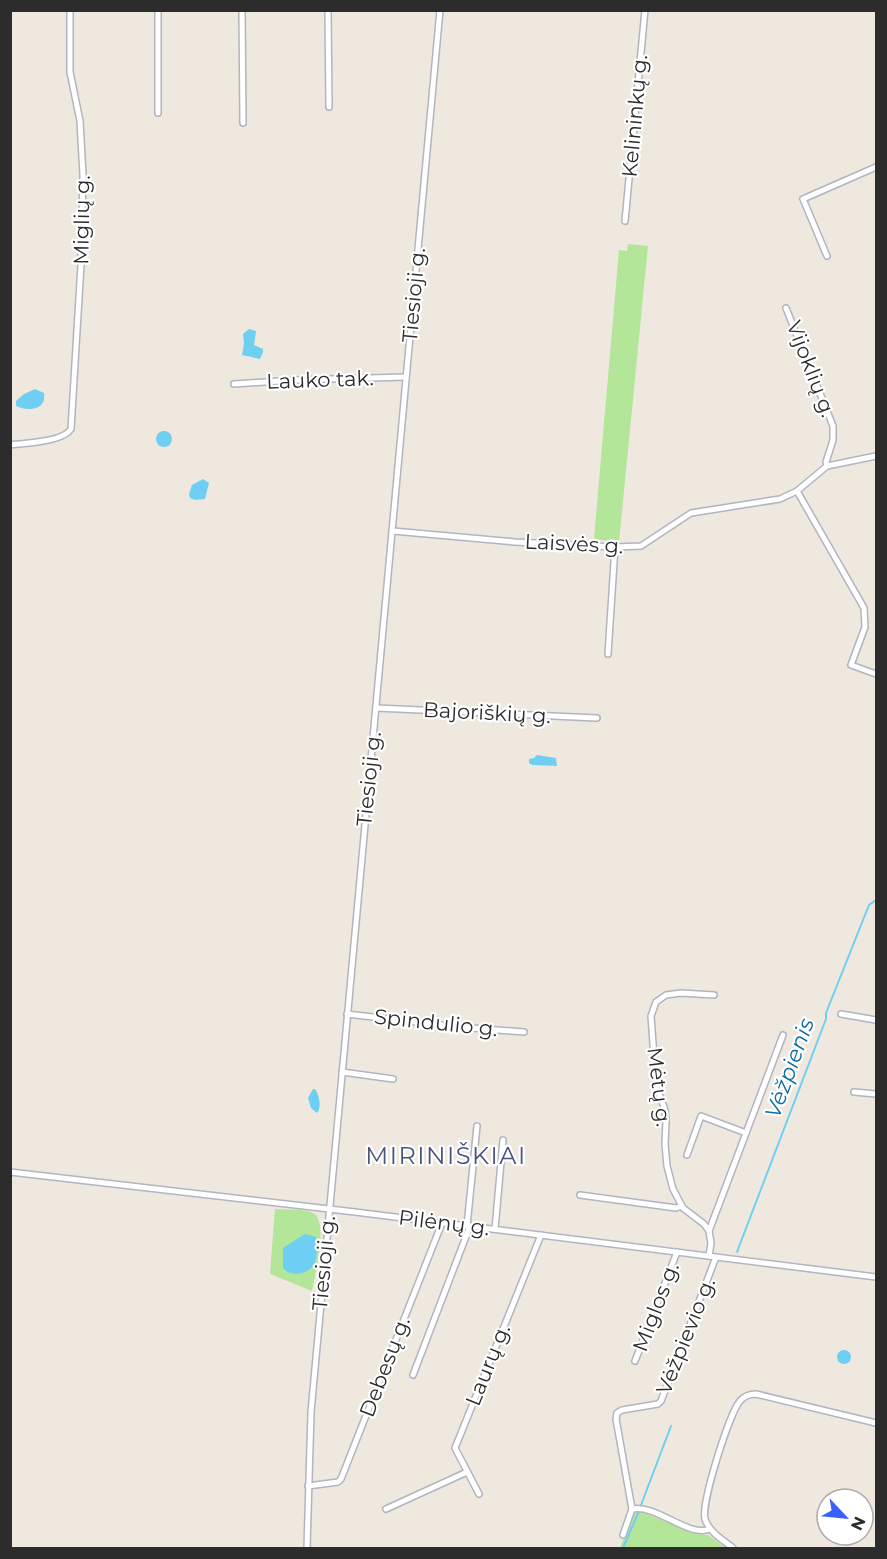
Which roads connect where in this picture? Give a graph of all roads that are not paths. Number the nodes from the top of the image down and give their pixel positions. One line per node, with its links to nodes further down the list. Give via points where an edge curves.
1 (70, 10): 16 (street, Miglių g., via 70,72 80,121 83,175 71,429 57,438)
2 (158, 10): 8 (street)
3 (242, 10): 9 (street)
4 (328, 10): 7 (street)
5 (440, 10): 14 (street, Tiesioji g.)
6 (645, 10): 11 (street, Kelininkų g.)
7 (329, 107)
8 (158, 113)
9 (243, 123)
10 (876, 167): 12 (street, via 803,199)
11 (626, 221)
12 (827, 256)
13 (786, 308): 18 (street, Vijoklių g., via 833,426)
14 (406, 376): 15 (street, Lauko tak.); 20 (street, Tiesioji g.)
15 (234, 384)
16 (10, 445)
17 (876, 456): 18 (street, Laisvės g.)
18 (826, 466): 19 (street, Laisvės g.)
19 (797, 491): 21 (street, Laisvės g., via 768,502 700,510 648,543); 23 (street, via 864,608 864,627 851,665)
20 (393, 531): 21 (street, Laisvės g.); 24 (street, Tiesioji g.)
21 (615, 547): 22 (street)
22 (608, 654)
23 (876, 674)
24 (376, 708): 25 (street, Bajoriškių g.); 27 (street, Tiesioji g.)
25 (597, 718)
26 (714, 995): 42 (street, Mėtų g., via 666,995 656,1002 651,1016 656,1085 665,1110 667,1166)
27 (347, 1014): 30 (street, Spindulio g.); 32 (street, Tiesioji g.)
28 (841, 1014): 29 (street)
29 (876, 1020)
30 (524, 1032)
31 (783, 1035): 37 (street)
32 (342, 1072): 33 (street); 43 (street, Tiesioji g.)
33 (393, 1079)
34 (854, 1092): 35 (street)
35 (876, 1095)
36 (477, 1126): 45 (street)
37 (746, 1133): 39 (street, via 701,1116); 47 (street)
38 (503, 1140): 46 (street)
39 (687, 1155)
40 (10, 1172): 43 (street, Pilėnų g.)
41 (580, 1195): 42 (street)
42 (682, 1206): 47 (street, Mėtų g.)
43 (329, 1210): 44 (street, Pilėnų g.); 57 (street, Tiesioji g.)
44 (442, 1222): 45 (street, Pilėnų g.); 57 (street, Debesų g., via 341,1479)
45 (469, 1226): 46 (street, Pilėnų g.); 54 (street)
46 (495, 1229): 48 (street, Pilėnų g.)
47 (709, 1231): 50 (street)
48 (541, 1235): 49 (street, Pilėnų g.); 56 (street, Laurų g., via 455,1448)
49 (677, 1252): 50 (street, Pilėnų g.); 53 (street, Miglos g.)
50 (709, 1256): 51 (street, Pilėnų g.)
51 (716, 1257): 52 (street, Pilėnų g.); 60 (street, Vėžpievio g., via 661,1401 617,1413)
52 (876, 1277)
53 (635, 1361)
54 (412, 1375)
55 (876, 1423): 61 (street, via 747,1395 733,1412 706,1495 704,1516)
56 (467, 1472): 58 (street, Laurų g.); 59 (street)
57 (308, 1486): 63 (street, Tiesioji g.)
58 (479, 1494)
59 (386, 1509)
60 (632, 1509): 61 (street, via 646,1509 699,1531); 62 (street)
61 (710, 1529): 64 (street)
62 (622, 1535)
63 (307, 1548)
64 (733, 1548)

